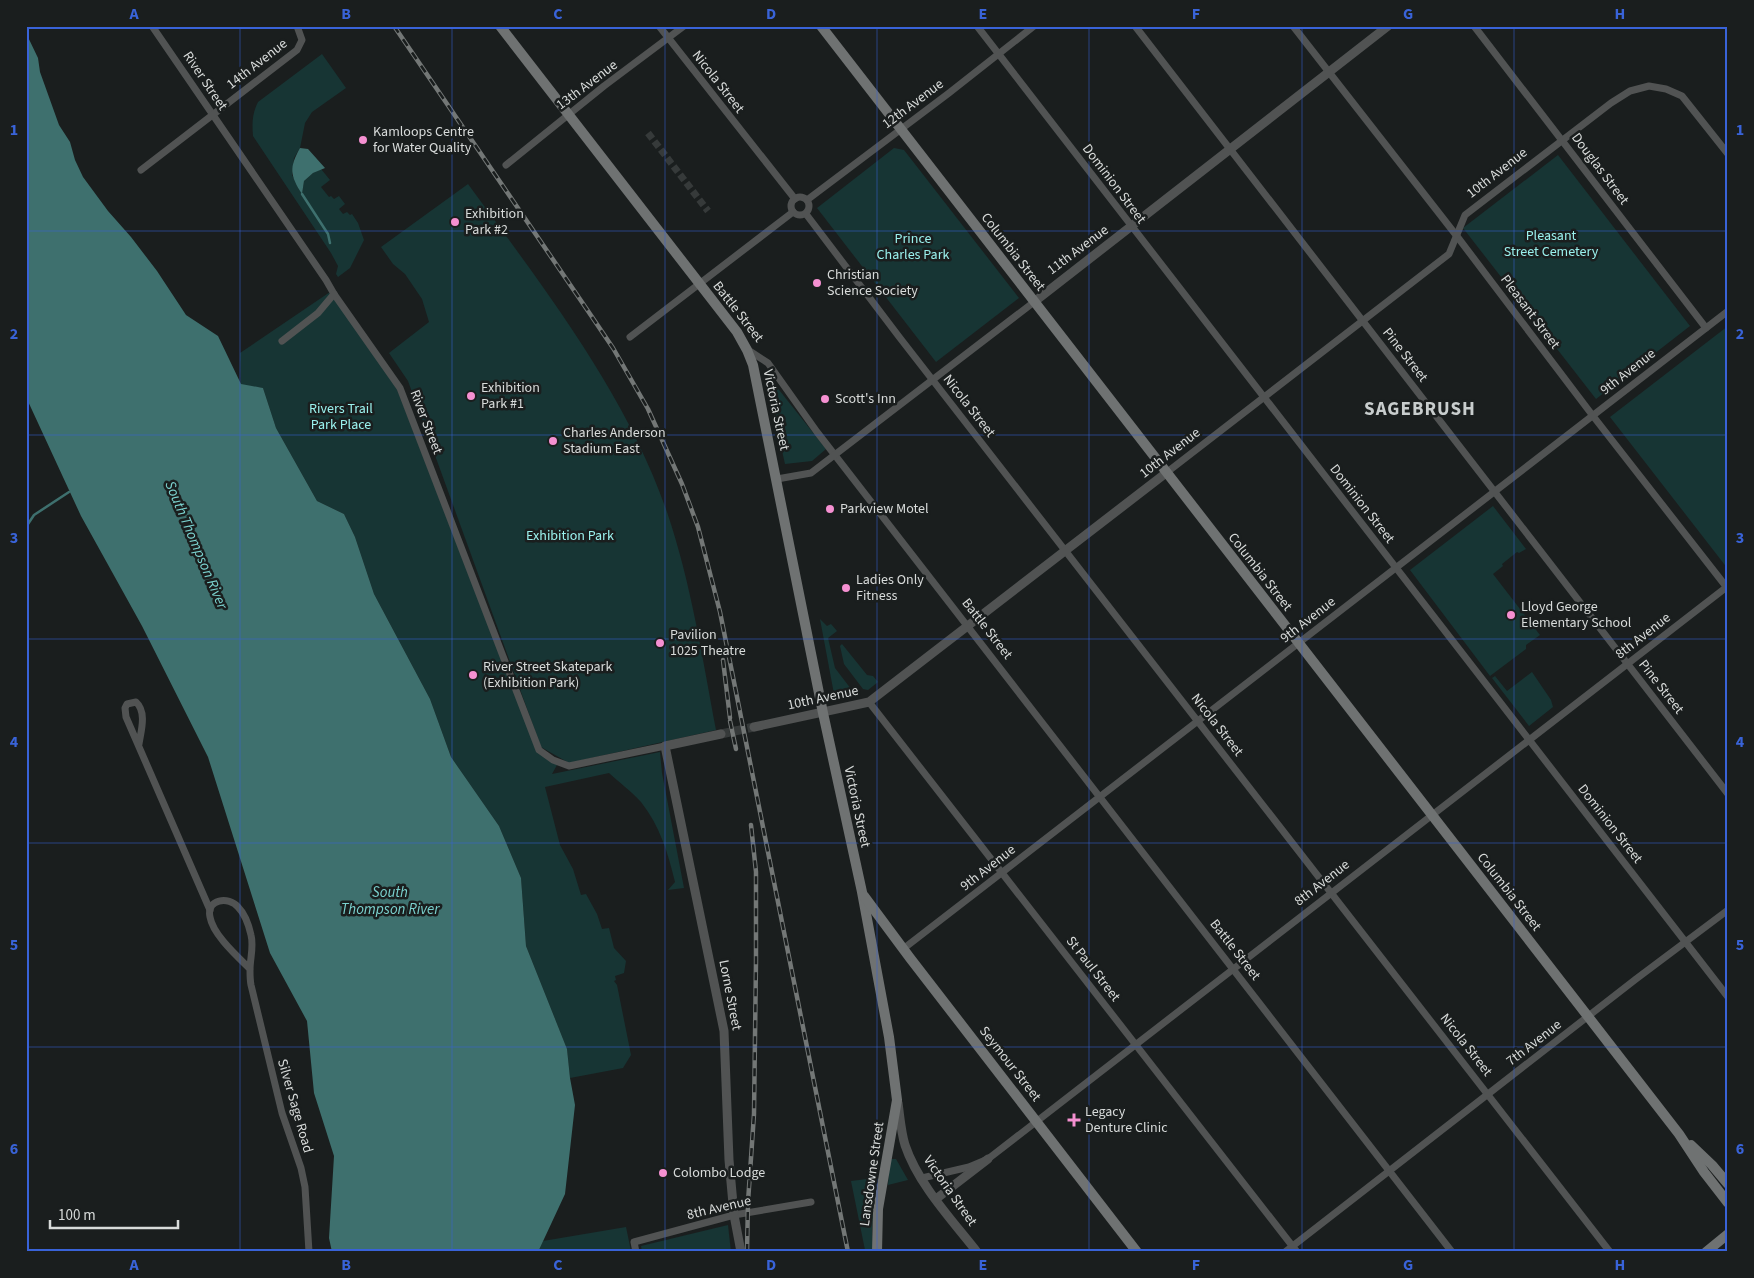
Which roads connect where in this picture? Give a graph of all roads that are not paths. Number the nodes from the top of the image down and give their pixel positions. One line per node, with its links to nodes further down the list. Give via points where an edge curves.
1 (152, 26): 17 (street, River Street)
2 (297, 26): 17 (street, 14th Avenue, via 302,40 297,50)
3 (500, 26): 16 (main road, Battle Street)
4 (659, 26): 13 (street, Nicola Street)
5 (684, 26): 13 (street, 13th Avenue)
6 (821, 26): 18 (main road, Columbia Street)
7 (977, 26): 14 (street, Dominion Street)
8 (1034, 26): 14 (street, 12th Avenue)
9 (1135, 26): 20 (street, Pine Street)
10 (1293, 26): 15 (street, Pleasant Street)
11 (1388, 26): 15 (street, 11th Avenue)
12 (1474, 26): 19 (street, Douglas Street)
13 (669, 39): 16 (street, 13th Avenue); 24 (street, Nicola Street)
14 (998, 54): 18 (street, 12th Avenue); 28 (street, Dominion Street)
15 (1330, 73): 20 (street, 11th Avenue); 29 (street, Pleasant Street)
16 (568, 114): 22 (street, 13th Avenue); 30 (main road, Battle Street)
17 (213, 115): 23 (street, 14th Avenue); 31 (street, River Street)
18 (900, 129): 25 (street, 12th Avenue); 32 (main road, Columbia Street)
19 (1563, 140): 21 (street, 10th Avenue, via 1630,91 1649,86 1682,96); 29 (street, 10th Avenue, via 1465,215); 35 (street, Douglas Street)
20 (1230, 150): 28 (street, 11th Avenue); 34 (street, Pine Street)
21 (1728, 154)
22 (506, 164)
23 (141, 170)
24 (795, 199): 25 (street); 26 (street)
25 (808, 200): 27 (street, via 810,207)
26 (793, 212): 27 (street, via 799,216); 30 (street)
27 (806, 214): 39 (street, Nicola Street)
28 (1131, 227): 32 (street, 11th Avenue); 40 (street, Dominion Street)
29 (1456, 235): 34 (street, 10th Avenue, via 1449,254); 41 (street, Pleasant Street)
30 (699, 284): 36 (street); 38 (main road, Battle Street)
31 (334, 294): 37 (street, via 318,313); 59 (street, River Street, via 400,388 539,750 569,766)
32 (1034, 302): 39 (street, 11th Avenue); 43 (main road, Columbia Street)
33 (1728, 311): 35 (street, 9th Avenue)
34 (1362, 321): 40 (street, 10th Avenue); 45 (street, Pine Street)
35 (1706, 328): 41 (street, 9th Avenue)
36 (630, 337)
37 (282, 341)
38 (747, 350): 42 (street, Battle Street, via 768,363); 44 (main road, Victoria Street, via 757,380)
39 (933, 379): 42 (street, 11th Avenue); 46 (street, Nicola Street)
40 (1264, 397): 43 (street, 10th Avenue); 47 (street, Dominion Street)
41 (1593, 416): 45 (street, 9th Avenue); 48 (street, Pleasant Street)
42 (834, 454): 44 (street, 11th Avenue, via 810,473); 49 (street, Battle Street)
43 (1166, 473): 46 (street, 10th Avenue); 50 (main road, Columbia Street)
44 (777, 479): 53 (main road, Victoria Street)
45 (1494, 492): 47 (street, 9th Avenue); 51 (street, Pine Street)
46 (1066, 550): 49 (street, 10th Avenue); 54 (street, Nicola Street)
47 (1396, 569): 50 (street, 9th Avenue); 57 (street, Dominion Street)
48 (1727, 587): 51 (street, 8th Avenue)
49 (968, 626): 52 (street, 10th Avenue); 61 (street, Battle Street)
50 (1298, 644): 54 (street, 9th Avenue); 62 (main road, Columbia Street)
51 (1628, 664): 57 (street, 8th Avenue); 60 (street, Pine Street)
52 (869, 702): 53 (street, 10th Avenue); 63 (street, St Paul Street)
53 (823, 713): 55 (street, 10th Avenue); 64 (main road, Victoria Street)
54 (1198, 721): 61 (street, 9th Avenue); 65 (street, Nicola Street)
55 (754, 727)
56 (721, 734): 59 (street)
57 (1528, 740): 62 (street, 8th Avenue); 68 (street, Dominion Street)
58 (139, 744): 58 (street, via 126,717 125,708 131,702 140,706 143,718); 66 (street)
59 (665, 746): 86 (street, Lorne Street, via 724,1031)
60 (1728, 794)
61 (1100, 797): 63 (street, 9th Avenue); 71 (street, Battle Street)
62 (1431, 815): 65 (street, 8th Avenue); 73 (main road, Columbia Street)
63 (1002, 873): 69 (street, 9th Avenue); 74 (street, St Paul Street)
64 (862, 892): 69 (main road, Seymour Street); 76 (main road, Victoria Street, via 889,1037)
65 (1331, 892): 71 (street, 8th Avenue); 75 (street, Nicola Street)
66 (210, 910): 70 (street, via 213,926); 70 (street, Silver Sage Road, via 218,901 229,901 238,907 252,936)
67 (1728, 910): 68 (street, 7th Avenue)
68 (1686, 942): 72 (street, Dominion Street); 73 (street, 7th Avenue)
69 (903, 949): 77 (main road, Seymour Street)
70 (250, 969): 89 (street, Silver Sage Road, via 254,1002 282,1113 305,1187)
71 (1232, 969): 74 (street, 8th Avenue); 80 (street, Battle Street)
72 (1728, 997)
73 (1588, 1016): 75 (street, 7th Avenue); 78 (main road, Columbia Street)
74 (1136, 1045): 77 (street, 8th Avenue); 88 (street, St Paul Street)
75 (1488, 1095): 80 (street, 7th Avenue); 97 (street, Nicola Street)
76 (897, 1100): 81 (street, Victoria Street, via 905,1144); 92 (main road, Lansdowne Street, via 878,1209)
77 (1037, 1122): 79 (street, 8th Avenue); 94 (main road, Seymour Street)
78 (1679, 1134): 82 (main road, Columbia Street); 85 (main road, Columbia Street)
79 (988, 1159): 81 (street, 8th Avenue); 83 (street)
80 (1390, 1171): 88 (street, 7th Avenue); 96 (street, Battle Street)
81 (922, 1178): 83 (street, Victoria Street)
82 (1728, 1184)
83 (936, 1199): 93 (street, Victoria Street)
84 (810, 1202): 86 (street, 8th Avenue)
85 (1728, 1203)
86 (734, 1215): 90 (street, 8th Avenue, via 634,1242); 91 (street, Lorne Street)
87 (1728, 1234): 98 (main road)
88 (1294, 1249): 95 (street, 7th Avenue)
89 (309, 1252)
90 (636, 1252)
91 (742, 1252)
92 (877, 1252)
93 (977, 1252)
94 (1137, 1252)
95 (1285, 1252)
96 (1452, 1252)
97 (1610, 1252)
98 (1706, 1252)

